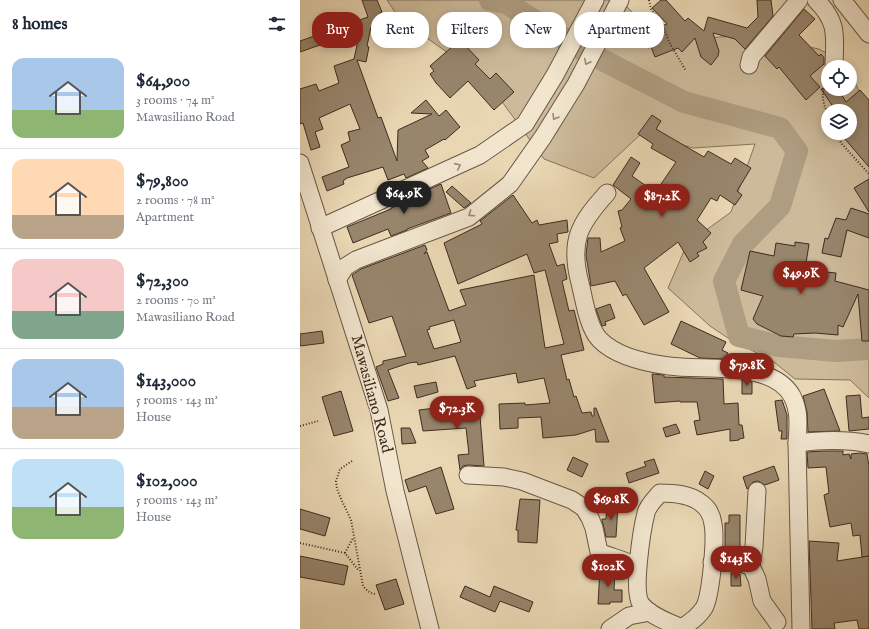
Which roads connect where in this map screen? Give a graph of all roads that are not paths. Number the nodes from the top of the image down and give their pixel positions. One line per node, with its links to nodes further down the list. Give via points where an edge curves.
1 (595, 0): 11 (street, one-way to 1, via 480,155 525,124 555,75)
2 (620, 0): 12 (street, one-way to 12, via 576,84 543,138 510,184 469,217 356,260 346,267)
3 (799, 0): 8 (street, via 751,57)
4 (816, 0): 7 (street, via 833,24 835,36)
5 (842, 0): 6 (street)
6 (869, 34)
7 (832, 60)
8 (749, 65)
9 (300, 163): 11 (street, Mawasiliano Road)
10 (607, 193): 13 (street, via 591,210 581,227 577,237 575,265 592,327 599,339 614,351 646,361 669,366 746,370 774,380 792,396 798,418)
11 (320, 228): 12 (street, Mawasiliano Road)
12 (337, 280): 22 (street, Mawasiliano Road, via 379,410 395,491)
13 (797, 443): 14 (street, via 820,440); 25 (street)
14 (869, 444)
15 (468, 475): 19 (street, via 522,481 572,500 584,508 590,518 599,552 626,560)
16 (757, 491): 18 (street)
17 (712, 562): 18 (street, via 728,560); 19 (street, via 714,537 709,512 701,503 691,498 676,493 660,493 646,512); 24 (street, via 705,607 693,621)
18 (751, 566): 21 (street, via 762,601)
19 (637, 567): 20 (street, via 639,599)
20 (650, 612): 23 (street, via 629,616); 24 (street)
21 (777, 622)
22 (430, 629)
23 (610, 629)
24 (681, 629)
25 (801, 629)

